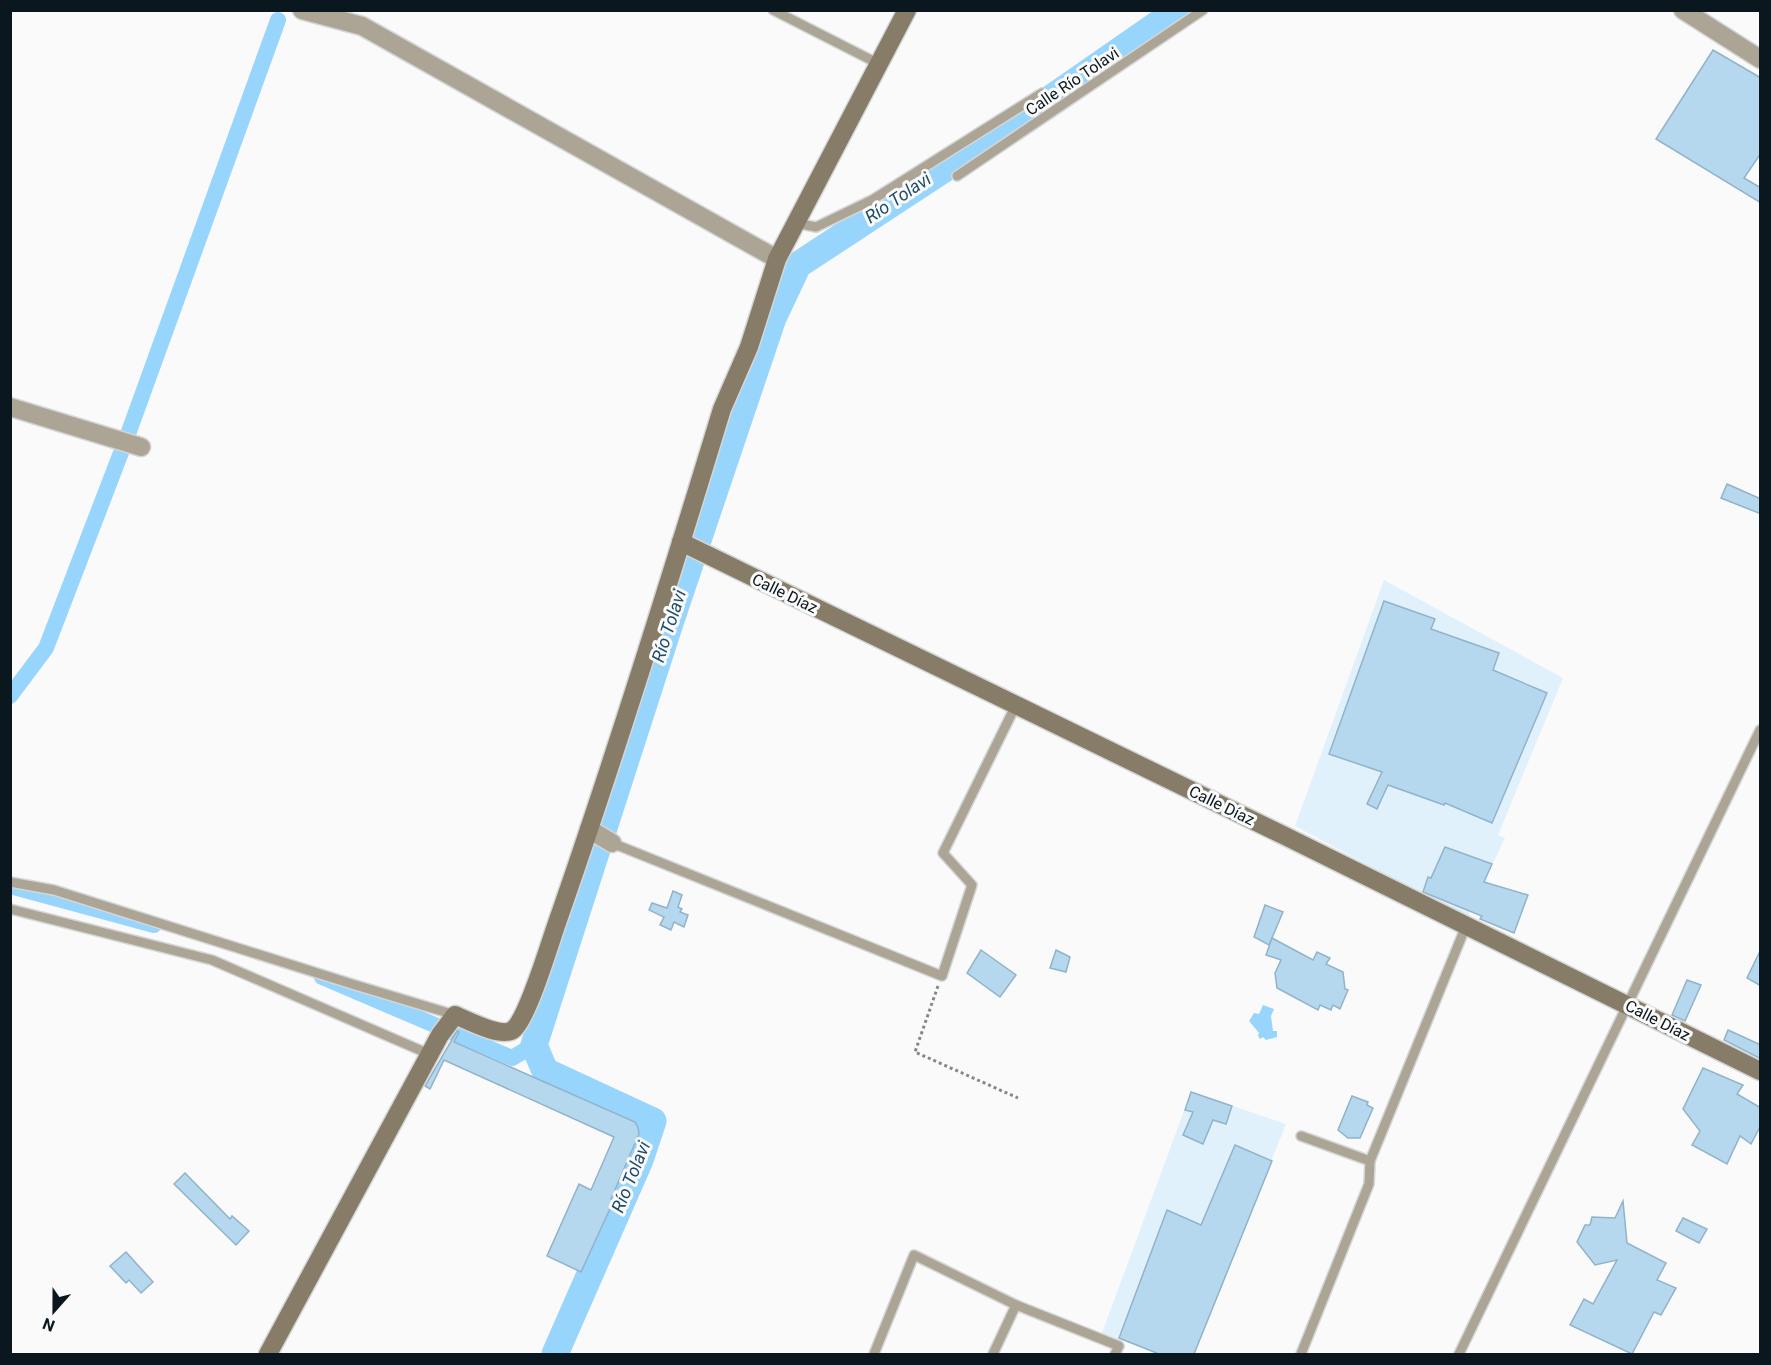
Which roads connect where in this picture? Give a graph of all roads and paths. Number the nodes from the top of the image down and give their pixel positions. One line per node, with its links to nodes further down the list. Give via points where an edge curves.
1 (302, 10): 11 (street, via 362,26)
2 (773, 10): 7 (lane)
3 (907, 10): 7 (street)
4 (1203, 10): 9 (lane, Calle Río Tolavi)
5 (1683, 10): 6 (street)
6 (1761, 59)
7 (879, 64): 10 (street)
8 (1042, 93): 10 (lane, Calle Río Tolavi, via 872,200 816,227)
9 (957, 176)
10 (795, 223): 11 (street)
11 (777, 259): 14 (street, via 750,347 722,409)
12 (10, 406): 13 (street)
13 (141, 447)
14 (693, 548): 15 (street, Calle Díaz); 17 (street)
15 (1016, 705): 20 (street, Calle Díaz); 21 (lane, via 943,852 972,885)
16 (1761, 729): 22 (lane)
17 (599, 835): 21 (lane); 23 (street, via 519,1023 504,1033)
18 (10, 882): 23 (lane, via 54,890 352,984)
19 (10, 909): 24 (lane, via 212,960)
20 (1466, 926): 22 (street, Calle Díaz); 28 (lane)
21 (942, 976): 26 (path, via 915,1053)
22 (1627, 1005): 25 (street, Calle Díaz); 35 (lane)
23 (448, 1024): 24 (street)
24 (429, 1054): 30 (street)
25 (1761, 1071)
26 (1018, 1098)
27 (1301, 1136): 28 (lane)
28 (1370, 1161): 34 (lane, via 1369,1184)
29 (1016, 1305): 31 (lane, via 914,1255); 32 (lane); 33 (lane, via 1119,1346)
30 (268, 1354)
31 (874, 1354)
32 (993, 1354)
33 (1115, 1354)
34 (1301, 1354)
35 (1459, 1354)

